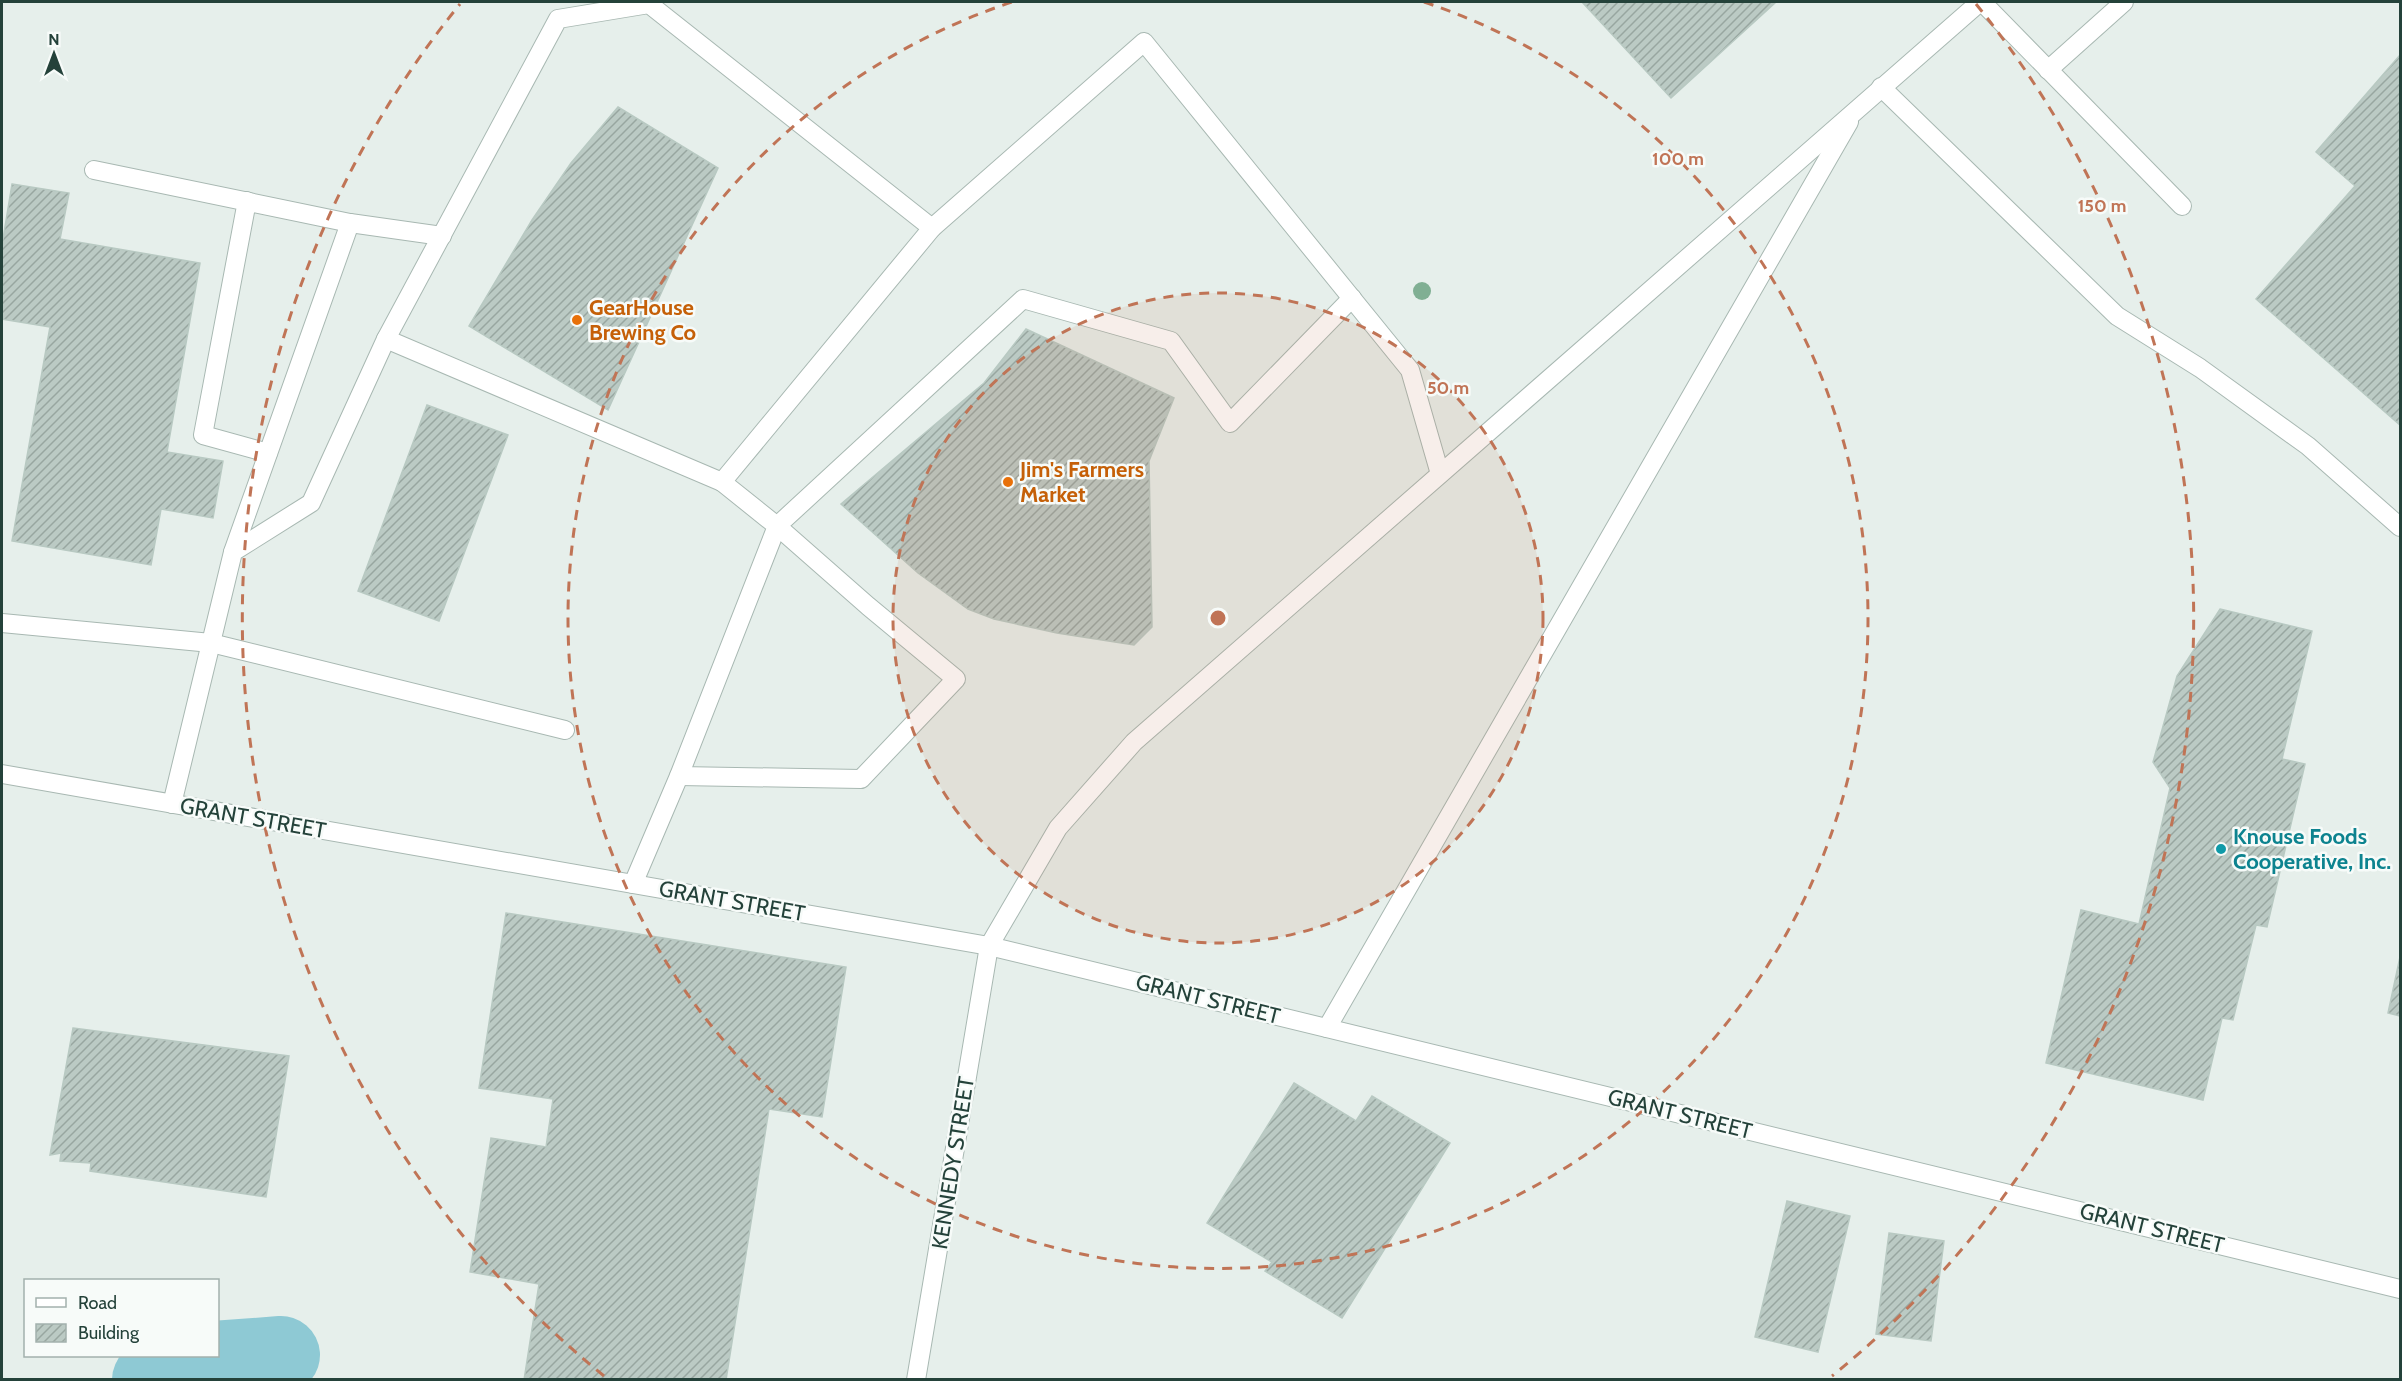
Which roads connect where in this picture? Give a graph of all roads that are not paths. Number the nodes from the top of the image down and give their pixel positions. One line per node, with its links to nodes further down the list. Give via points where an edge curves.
1 (1981, 2): 3 (street); 4 (street)
2 (2124, 2): 3 (street)
3 (2048, 70): 8 (street)
4 (1881, 87): 5 (street); 18 (street, via 2117,316 2200,368 2308,446)
5 (1857, 107): 15 (street); 28 (street)
6 (94, 170): 7 (street)
7 (247, 201): 9 (street); 14 (street, via 203,435)
8 (2182, 206)
9 (350, 223): 11 (street); 14 (street)
10 (932, 228): 11 (street, via 649,4 558,19); 12 (street, via 1144,42); 16 (street)
11 (442, 236): 13 (street)
12 (1352, 298): 15 (street, via 1410,370); 17 (street, via 1230,423 1171,341 1023,299)
13 (386, 339): 16 (street); 19 (street, via 311,502)
14 (268, 453): 19 (street)
15 (1440, 474): 27 (street, via 1134,742 1058,828)
16 (722, 482): 17 (street)
17 (777, 526): 24 (street); 24 (street, via 956,679 861,779)
18 (2400, 527)
19 (233, 552): 21 (street)
20 (2, 623): 21 (street)
21 (211, 643): 22 (street); 25 (street)
22 (565, 730)
23 (2, 774): 25 (street, GRANT STREET)
24 (679, 776): 26 (street)
25 (172, 804): 26 (street, GRANT STREET)
26 (633, 884): 27 (street, GRANT STREET)
27 (989, 945): 28 (street, GRANT STREET); 30 (street, KENNEDY STREET)
28 (1327, 1028): 29 (street, GRANT STREET)
29 (2400, 1289)
30 (916, 1380)

